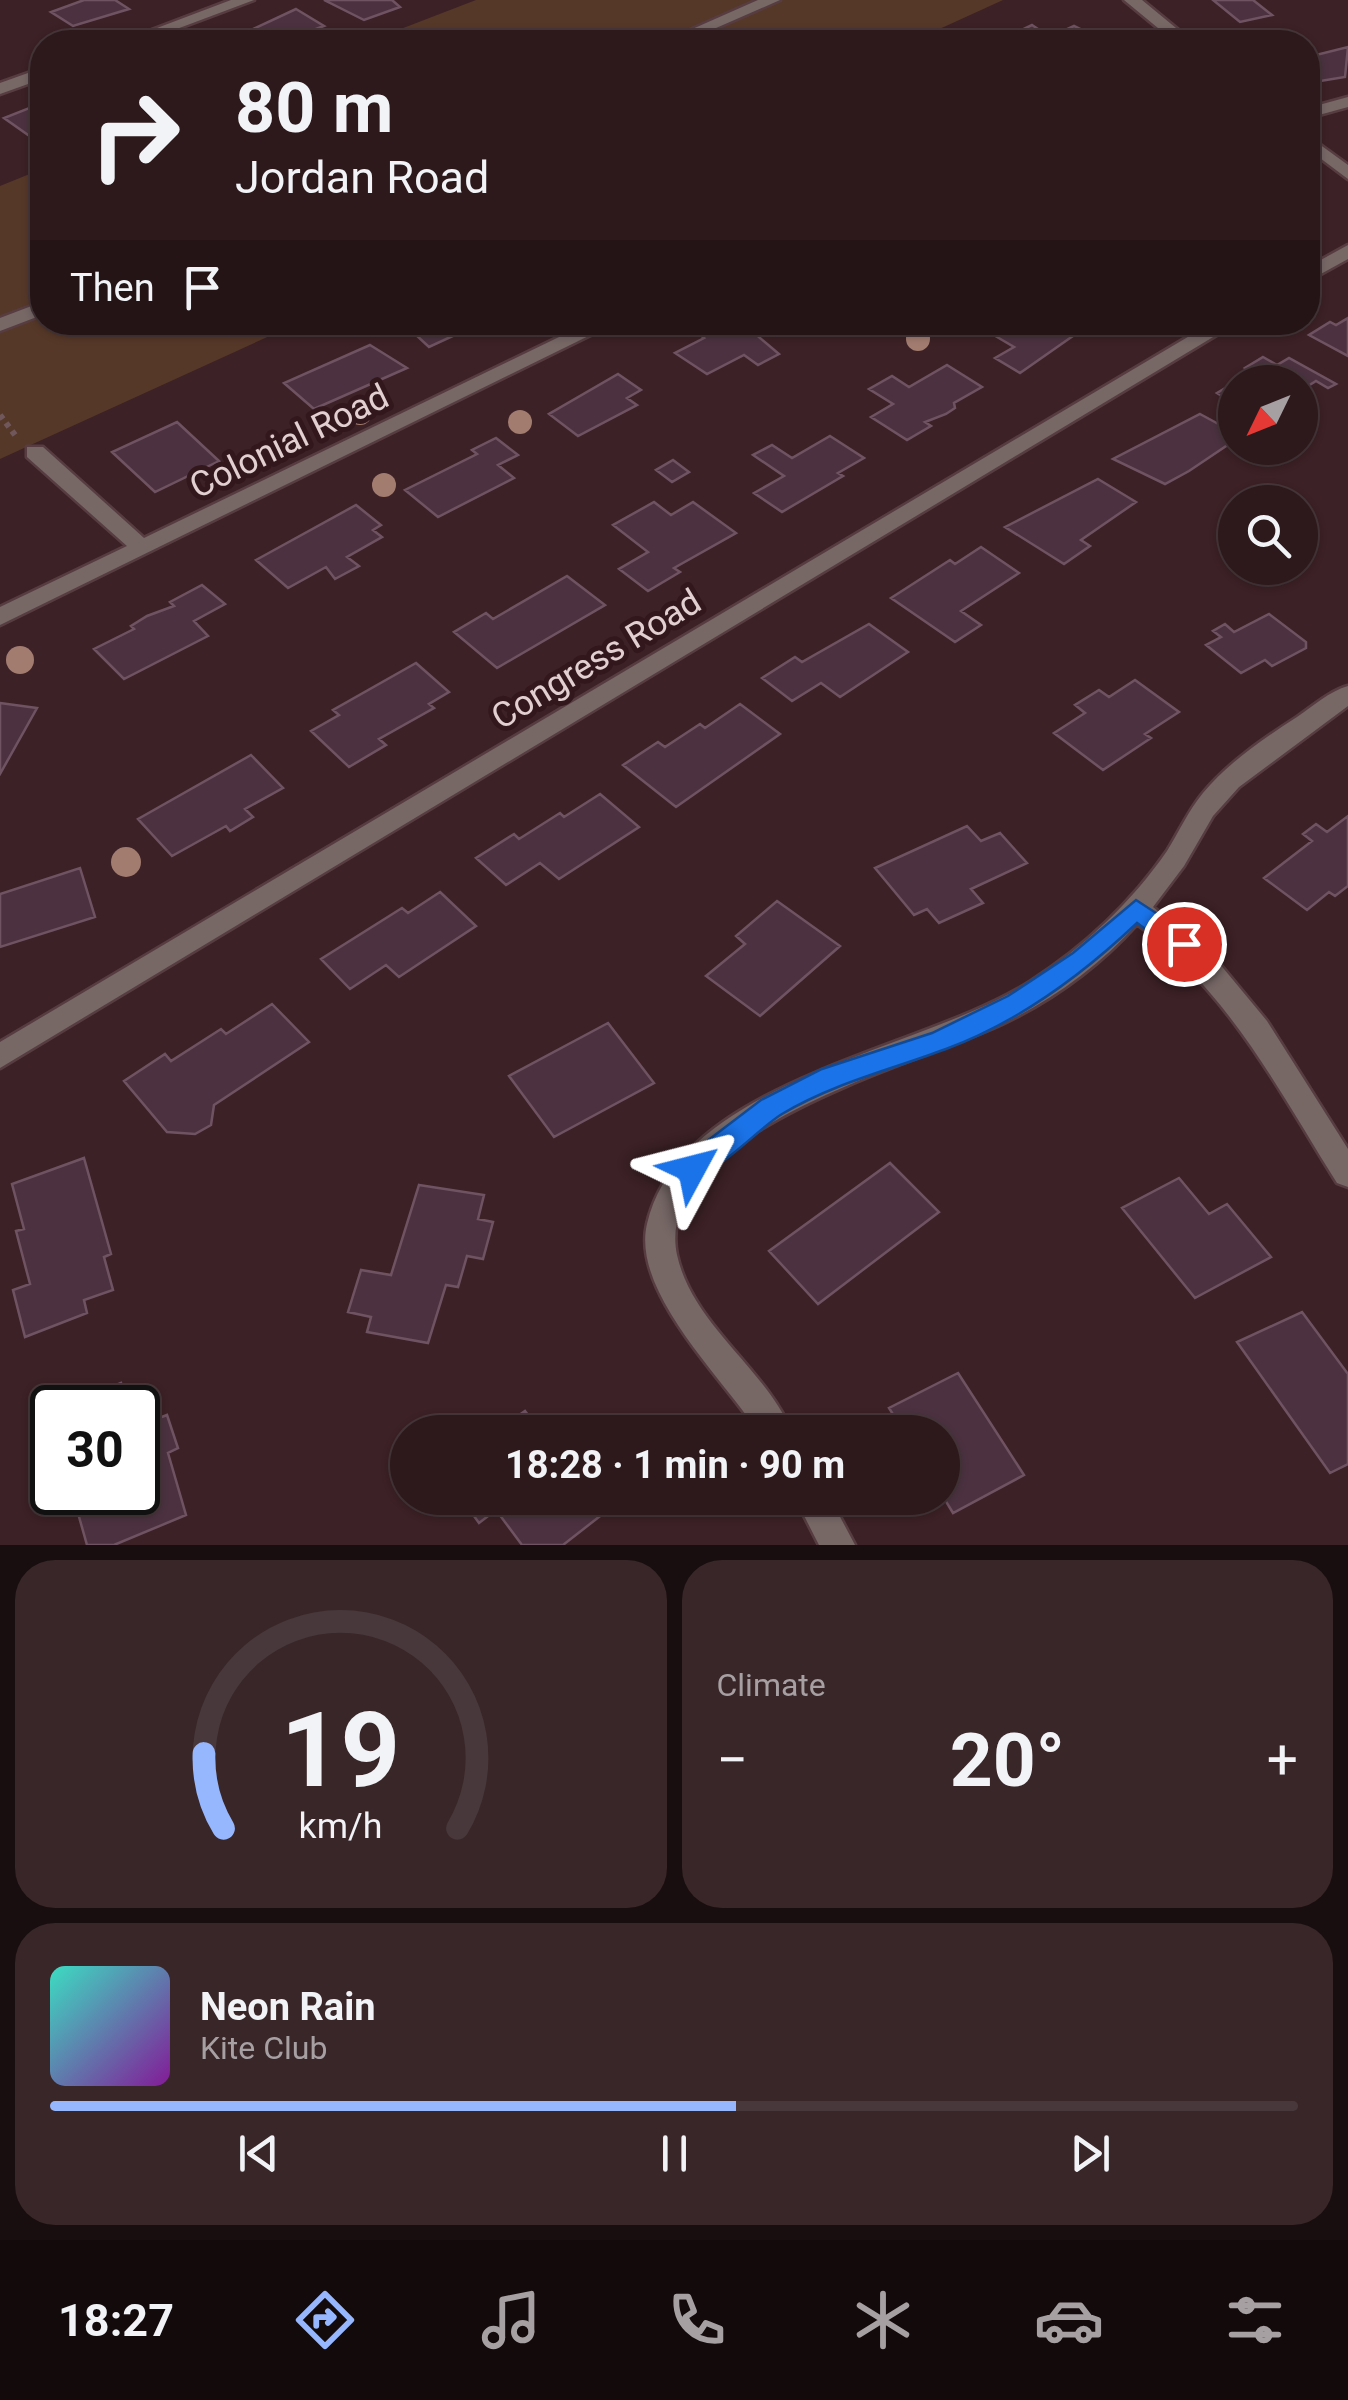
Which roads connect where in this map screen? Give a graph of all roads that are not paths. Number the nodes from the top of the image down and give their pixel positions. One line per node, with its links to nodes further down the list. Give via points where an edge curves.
1 (246, 0): 4 (street)
2 (772, 0): 5 (street)
3 (1132, 0): 6 (street)
4 (162, 30)
5 (700, 30)
6 (1168, 30)
7 (30, 78): 8 (street)
8 (0, 89)
9 (1348, 102): 10 (street)
10 (1320, 110)
11 (1320, 152): 12 (street)
12 (1348, 174)
13 (1348, 251): 14 (street)
14 (1320, 268)
15 (30, 313): 16 (street)
16 (0, 326)
17 (580, 335): 20 (street, Colonial Road)
18 (1206, 335): 24 (street, Congress Road)
19 (27, 446): 20 (street)
20 (143, 549): 21 (street, Colonial Road)
21 (0, 618)
22 (1348, 694): 23 (street, via 1242,768 1212,799)
23 (1136, 910): 25 (street, via 1204,961 1246,1009); 26 (street, via 1082,960 1017,1004 940,1040 831,1076 770,1108 692,1169 670,1197 660,1228 662,1265 678,1303)
24 (0, 1056)
25 (1348, 1174)
26 (767, 1415)
27 (821, 1515): 28 (street)
28 (838, 1545)

